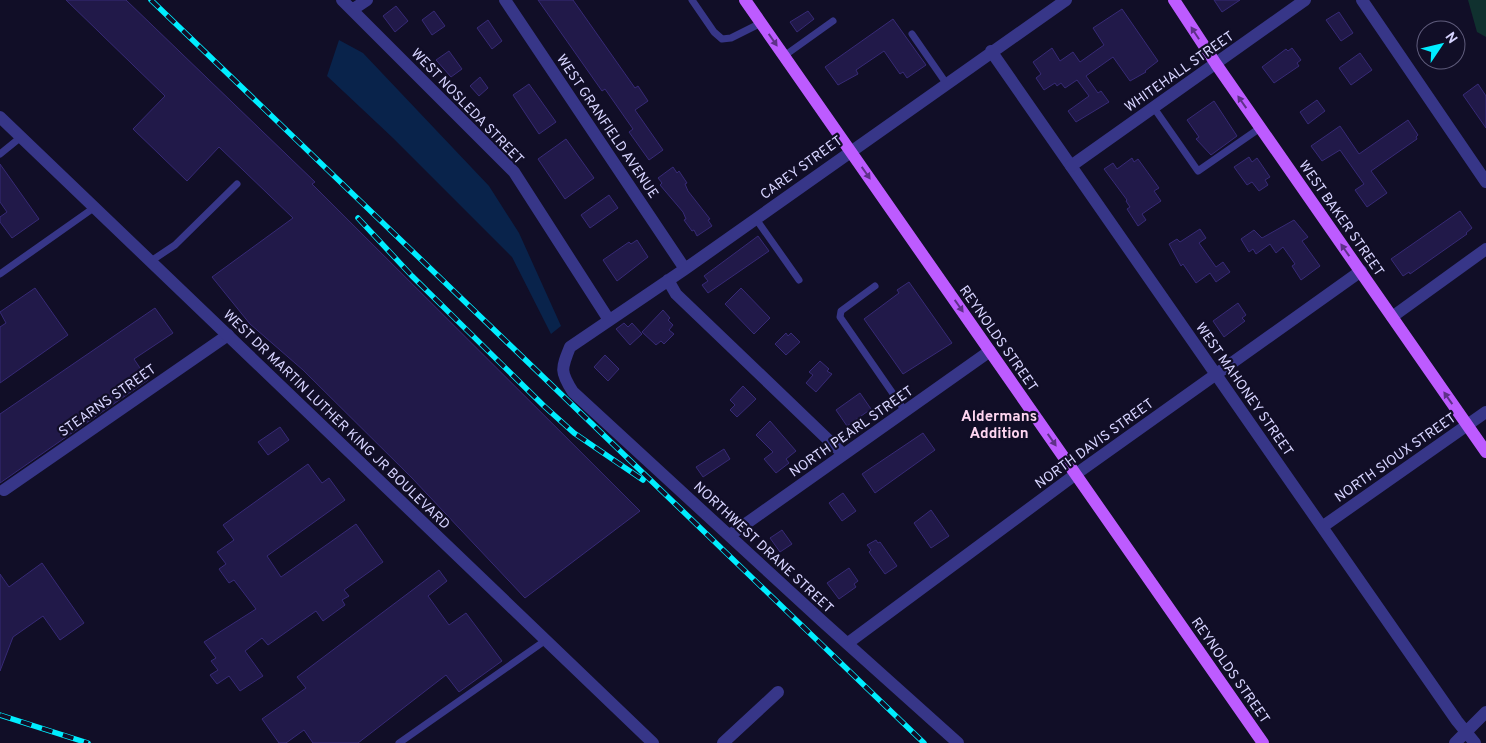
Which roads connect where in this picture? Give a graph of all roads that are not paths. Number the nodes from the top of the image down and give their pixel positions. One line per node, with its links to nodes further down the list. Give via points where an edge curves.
1 (342, 0): 10 (street, WEST NOSLEDA STREET)
2 (367, 0): 10 (street)
3 (505, 0): 31 (street, WEST GRANFIELD AVENUE)
4 (692, 0): 12 (lane, via 722,39)
5 (745, 0): 12 (main road, REYNOLDS STREET)
6 (1066, 0): 14 (street, CAREY STREET)
7 (1174, 0): 16 (main road, WEST BAKER STREET, one-way to 7)
8 (1304, 0): 16 (street, WHITEHALL STREET)
9 (1362, 0): 25 (street)
10 (352, 10): 38 (street, WEST NOSLEDA STREET, via 514,172)
11 (834, 21): 15 (lane)
12 (761, 23): 15 (main road, REYNOLDS STREET, one-way to 15)
13 (912, 34): 17 (lane)
14 (991, 51): 17 (street, CAREY STREET); 24 (street, WEST MAHONEY STREET)
15 (784, 56): 22 (main road, REYNOLDS STREET)
16 (1216, 64): 18 (street, WHITEHALL STREET); 20 (main road, WEST BAKER STREET, one-way to 16)
17 (946, 83): 22 (street, CAREY STREET)
18 (1154, 108): 20 (lane, via 1198,171); 24 (street, WHITEHALL STREET)
19 (0, 117): 21 (street, WEST DR MARTIN LUTHER KING JR BOULEVARD)
20 (1260, 128): 32 (main road, WEST BAKER STREET, one-way to 20)
21 (22, 137): 23 (lane); 27 (street, WEST DR MARTIN LUTHER KING JR BOULEVARD)
22 (850, 151): 28 (street, CAREY STREET); 40 (main road, REYNOLDS STREET, one-way to 40)
23 (0, 154)
24 (1071, 166): 42 (street, WEST MAHONEY STREET)
25 (1486, 182)
26 (237, 184): 30 (lane, via 175,245)
27 (94, 207): 30 (street, WEST DR MARTIN LUTHER KING JR BOULEVARD); 33 (lane)
28 (756, 219): 31 (street, CAREY STREET); 35 (lane)
29 (1486, 249): 37 (street)
30 (151, 261): 39 (street, WEST DR MARTIN LUTHER KING JR BOULEVARD)
31 (685, 269): 34 (street, CAREY STREET)
32 (1360, 271): 37 (main road, WEST BAKER STREET); 42 (street, NORTH DAVIS STREET)
33 (0, 274)
34 (668, 280): 38 (street, CAREY STREET); 47 (street, via 676,294)
35 (799, 280)
36 (876, 286): 43 (lane, via 841,311 840,317)
37 (1392, 317): 45 (main road, WEST BAKER STREET, one-way to 37)
38 (609, 320): 41 (street, CAREY STREET, via 570,347)
39 (228, 335): 49 (street, STEARNS STREET); 52 (street, WEST DR MARTIN LUTHER KING JR BOULEVARD)
40 (990, 351): 43 (street, NORTH PEARL STREET); 48 (main road, REYNOLDS STREET, one-way to 48)
41 (562, 365): 51 (street, NORTHWEST DRANE STREET, via 562,376 573,392)
42 (1217, 374): 48 (street, NORTH DAVIS STREET); 50 (street, WEST MAHONEY STREET)
43 (905, 411): 47 (street, NORTH PEARL STREET)
44 (1486, 412): 45 (street, NORTH SIOUX STREET)
45 (1467, 425): 46 (main road, WEST BAKER STREET); 50 (street, NORTH SIOUX STREET)
46 (1486, 452)
47 (843, 454): 51 (street, NORTH PEARL STREET)
48 (1076, 474): 53 (street, NORTH DAVIS STREET); 61 (main road, REYNOLDS STREET)
49 (2, 491)
50 (1322, 527): 56 (street, WEST MAHONEY STREET)
51 (730, 535): 53 (street, NORTHWEST DRANE STREET)
52 (546, 640): 57 (lane); 58 (street, WEST DR MARTIN LUTHER KING JR BOULEVARD)
53 (848, 643): 60 (street, NORTHWEST DRANE STREET)
54 (778, 692): 59 (street)
55 (1486, 712): 56 (street)
56 (1465, 733): 62 (street); 63 (street, WEST MAHONEY STREET)
57 (399, 743)
58 (653, 743)
59 (723, 743)
60 (958, 743)
61 (1263, 743)
62 (1455, 743)
63 (1475, 743)

